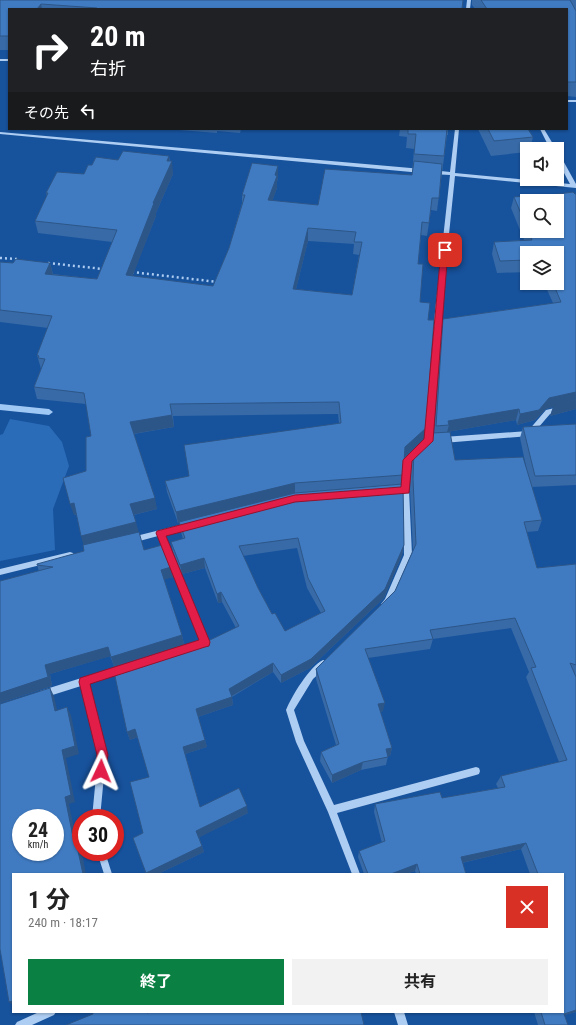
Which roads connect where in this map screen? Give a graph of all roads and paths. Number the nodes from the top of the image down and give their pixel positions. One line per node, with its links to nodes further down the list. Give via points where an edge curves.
1 (457, 130): 6 (street)
2 (543, 130): 4 (street)
3 (0, 134): 6 (street)
4 (549, 142)
5 (564, 167): 7 (street)
6 (453, 174): 7 (street); 15 (street, via 438,312)
7 (575, 186)
8 (0, 258): 9 (path)
9 (24, 260)
10 (48, 263): 11 (path)
11 (103, 269)
12 (127, 272): 13 (path)
13 (222, 282)
14 (576, 405): 15 (street, via 548,412 530,433)
15 (428, 441): 21 (street, via 407,460 402,490 408,554 388,601)
16 (198, 524): 17 (street)
17 (160, 533): 18 (street); 22 (street, via 205,642)
18 (122, 542)
19 (76, 553): 20 (street)
20 (0, 572)
21 (377, 612)
22 (167, 655)
23 (327, 660): 29 (street, via 310,676 290,710 300,742)
24 (129, 667): 25 (street)
25 (84, 682): 26 (street); 28 (street, via 102,755)
26 (35, 697)
27 (476, 771): 29 (street)
28 (97, 809)
29 (332, 810): 32 (street)
30 (104, 861): 31 (street)
31 (108, 873)
32 (356, 873)
33 (49, 1013): 35 (street)
34 (399, 1013): 36 (street)
35 (20, 1025)
36 (403, 1025)

